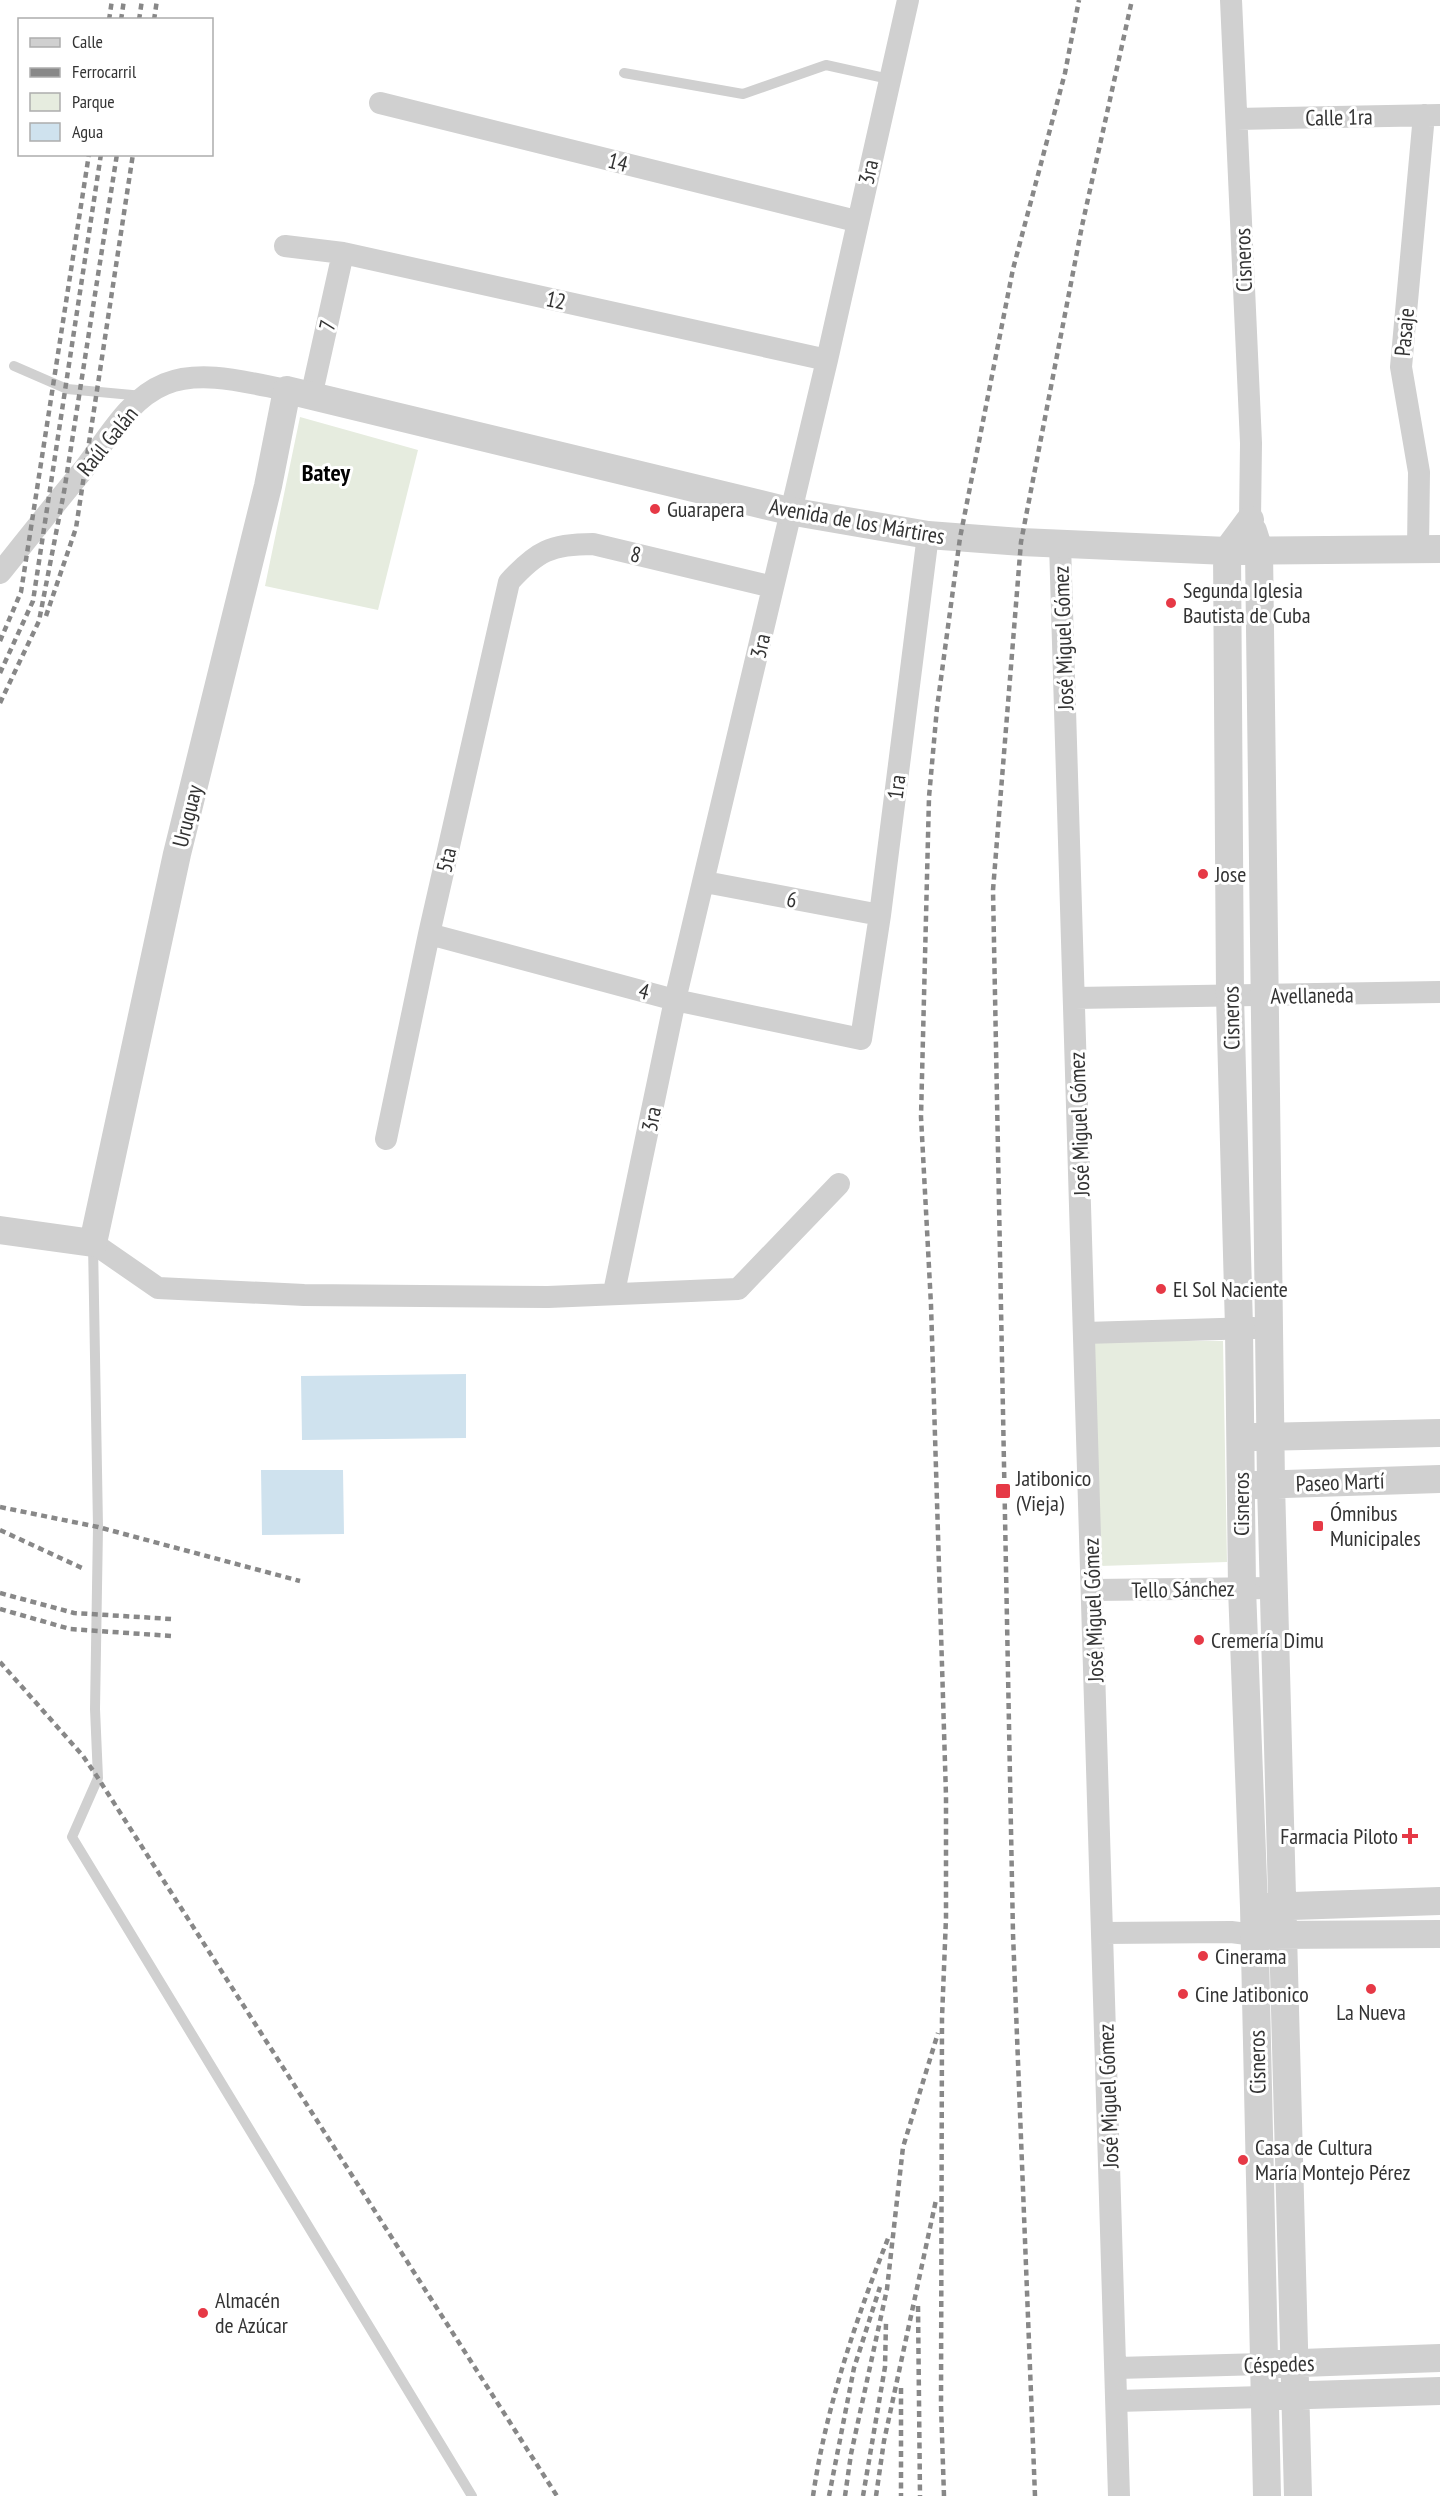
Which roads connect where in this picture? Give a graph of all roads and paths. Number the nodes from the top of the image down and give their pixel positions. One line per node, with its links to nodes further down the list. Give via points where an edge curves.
1 (908, 0): 4 (street, 3ra)
2 (1231, 0): 7 (street, Cisneros)
3 (624, 73): 4 (lane, via 743,94 826,65)
4 (889, 79): 8 (street, 3ra)
5 (380, 103): 8 (street, 14)
6 (1432, 115): 7 (street, Calle 1ra); 19 (street, Pasaje, via 1401,367)
7 (1238, 118): 16 (street, Cisneros, via 1251,443)
8 (856, 221): 11 (street, 3ra)
9 (285, 246): 10 (street, 12)
10 (343, 253): 11 (street, 12); 13 (street, 7)
11 (826, 360): 15 (street, 3ra)
12 (14, 366): 14 (lane, via 67,390)
13 (299, 393): 14 (street, Raúl Galán, via 230,379 188,379 165,384); 15 (street, Avenida de los Mártires); 37 (street, Uruguay, via 268,486 177,855)
14 (144, 396): 22 (street, Raúl Galán, via 120,420)
15 (789, 511): 17 (street, Avenida de los Mártires); 24 (street, 3ra)
16 (1250, 520): 20 (street, Cisneros); 21 (street)
17 (928, 535): 18 (street, Avenida de los Mártires); 26 (street, 1ra)
18 (1060, 544): 21 (street, Avenida de los Mártires); 32 (street, José Miguel Gómez)
19 (1429, 549): 20 (street, Avenida de los Mártires)
20 (1259, 550): 21 (street, Avenida de los Mártires); 30 (street, Cisneros)
21 (1227, 551): 29 (street, Cisneros)
22 (0, 573)
23 (509, 582): 24 (street, 8, via 544,550 567,544 593,544); 27 (street, 5ta)
24 (773, 587): 25 (street, 3ra)
25 (705, 882): 26 (street, 6); 31 (street, 3ra)
26 (880, 915): 33 (street, 1ra)
27 (429, 934): 31 (street, 4); 34 (street, 5ta)
28 (1440, 992): 30 (street, Avellaneda)
29 (1230, 996): 30 (street, Avellaneda); 32 (street, Avellaneda); 39 (street, Cisneros)
30 (1265, 996): 40 (street, Cisneros)
31 (675, 999): 33 (street, 4); 38 (street, 3ra)
32 (1075, 999): 41 (street, José Miguel Gómez)
33 (861, 1039)
34 (386, 1139)
35 (839, 1184): 38 (street, via 738,1288)
36 (0, 1230): 37 (street)
37 (93, 1243): 38 (street, via 158,1288 397,1296 577,1297); 66 (lane, via 98,1778 72,1837)
38 (614, 1292)
39 (1239, 1328): 40 (street); 41 (street); 44 (street, Cisneros)
40 (1270, 1328): 43 (street, Cisneros)
41 (1085, 1333): 50 (street, José Miguel Gómez)
42 (1440, 1433): 43 (street, Paseo Martí)
43 (1271, 1436): 44 (street, Paseo Martí); 46 (street, Cisneros)
44 (1241, 1437): 47 (street, Cisneros)
45 (1440, 1479): 46 (street, Paseo Martí)
46 (1271, 1484): 47 (street, Paseo Martí); 49 (street, Cisneros)
47 (1241, 1485): 48 (street, Cisneros)
48 (1242, 1588): 49 (street, Tello Sánchez); 50 (street, Tello Sánchez); 53 (street, Cisneros)
49 (1274, 1588): 52 (street, Cisneros)
50 (1093, 1590): 54 (street, José Miguel Gómez)
51 (1440, 1901): 52 (street)
52 (1284, 1906): 53 (street); 57 (street, Cisneros)
53 (1254, 1907): 56 (street, Cisneros)
54 (1103, 1933): 56 (street); 61 (street, José Miguel Gómez)
55 (1440, 1934): 57 (street)
56 (1255, 1935): 57 (street); 60 (street, Cisneros)
57 (1284, 1936): 59 (street, Cisneros)
58 (1440, 2358): 59 (street, Céspedes)
59 (1293, 2363): 60 (street, Céspedes); 63 (street, Cisneros)
60 (1263, 2364): 61 (street, Céspedes); 64 (street, Cisneros)
61 (1117, 2368): 65 (street, José Miguel Gómez)
62 (1440, 2391): 63 (street, Céspedes)
63 (1294, 2396): 64 (street, Céspedes); 69 (street, Cisneros)
64 (1263, 2397): 65 (street, Céspedes); 68 (street, Cisneros)
65 (1117, 2401): 67 (street, José Miguel Gómez)
66 (472, 2496)
67 (1119, 2496)
68 (1267, 2496)
69 (1298, 2496)

